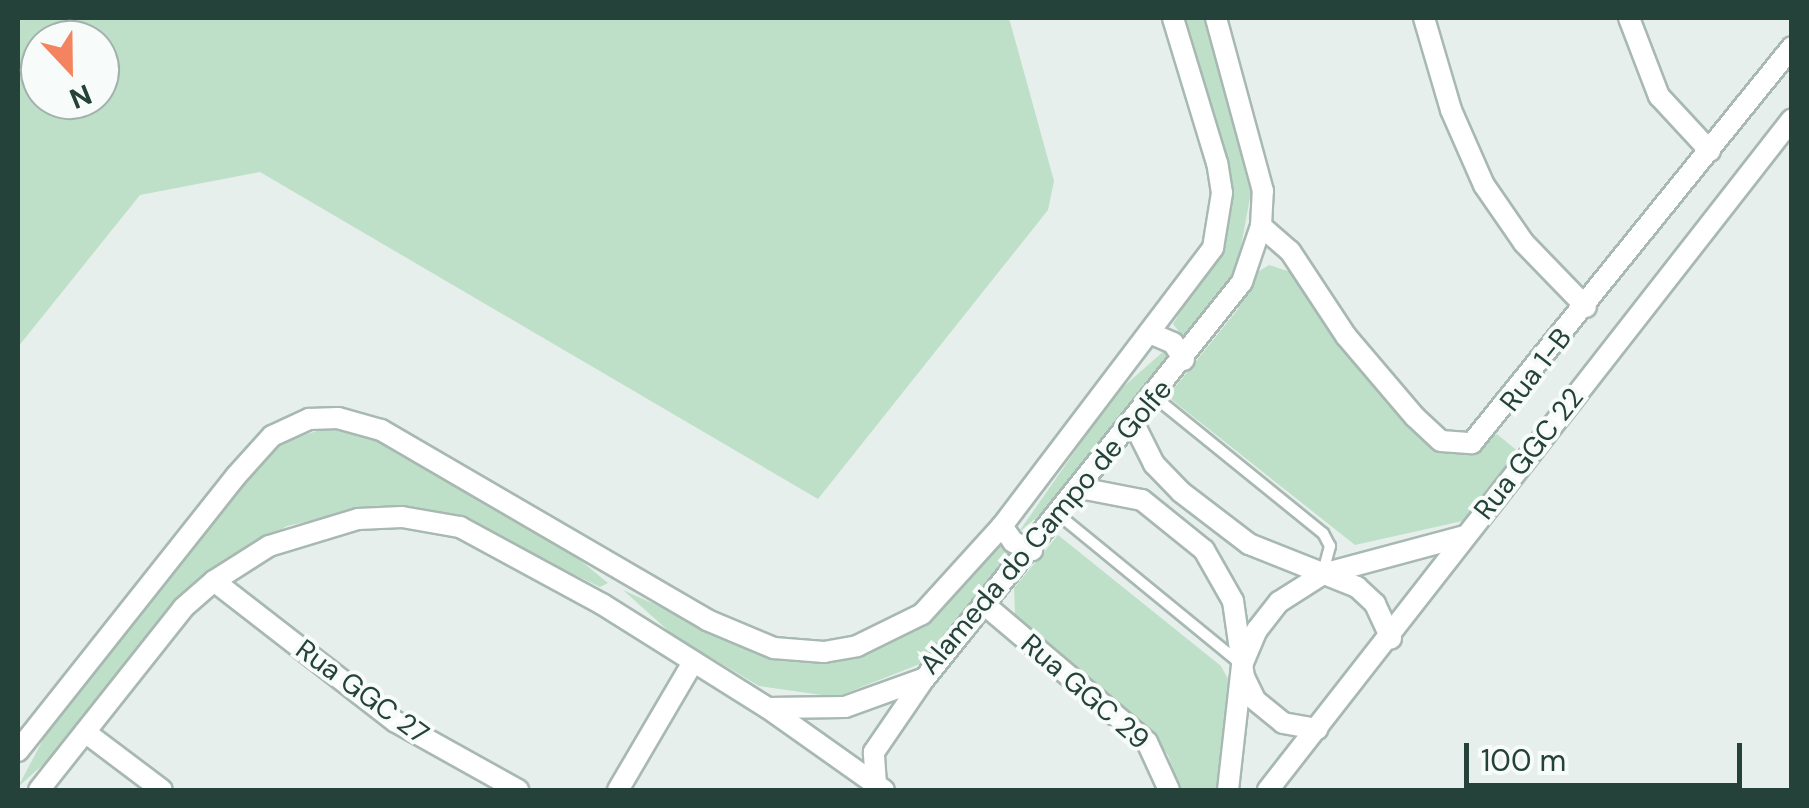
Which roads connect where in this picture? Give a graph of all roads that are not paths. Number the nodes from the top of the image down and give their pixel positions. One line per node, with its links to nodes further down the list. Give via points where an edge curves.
1 (1174, 18): 10 (street, Alameda do Campo de Golfe, via 1222,193 1202,270)
2 (1216, 18): 8 (street, Alameda do Campo de Golfe, via 1256,150)
3 (1424, 18): 9 (street, via 1451,110 1484,185 1524,243)
4 (1629, 18): 7 (street, via 1658,96)
5 (1792, 47): 7 (street, Rua 1-B)
6 (1792, 118): 17 (street, Rua GGC 22)
7 (1710, 151): 9 (street, Rua 1-B)
8 (1261, 226): 9 (street, Rua 1-B, via 1290,251 1368,366 1448,444 1485,435); 11 (street, Alameda do Campo de Golfe, via 1230,303)
9 (1586, 307)
10 (1152, 334): 11 (street, via 1173,343); 16 (street, Alameda do Campo de Golfe)
11 (1184, 360): 12 (street, Alameda do Campo de Golfe)
12 (1156, 398): 13 (street, Alameda do Campo de Golfe); 20 (lane, via 1323,533 1330,546)
13 (1134, 424): 14 (street, Alameda do Campo de Golfe); 20 (street, via 1167,479 1232,534)
14 (1080, 488): 15 (street, Alameda do Campo de Golfe); 26 (street, via 1142,500 1204,550 1233,601)
15 (1058, 516): 18 (street, Alameda do Campo de Golfe); 26 (lane)
16 (1002, 526): 18 (street, via 1013,542); 19 (street, Alameda do Campo de Golfe, via 922,614 894,632 824,652 774,648 738,635)
17 (1465, 536): 20 (street); 24 (street, Rua GGC 22)
18 (1032, 550): 23 (street, Alameda do Campo de Golfe)
19 (624, 572): 22 (street); 31 (street, Alameda do Campo de Golfe, via 381,430 338,418 310,419 272,436 236,476)
20 (1323, 574): 24 (street, via 1366,595); 26 (street, via 1267,615)
21 (214, 581): 22 (street, via 269,546 320,526 402,517 460,527); 30 (street, via 182,608); 35 (street, Rua GGC 27, via 396,722)
22 (602, 604): 25 (street)
23 (985, 606): 27 (street, Alameda do Campo de Golfe); 37 (street, Rua GGC 29, via 1147,742)
24 (1391, 638): 29 (street, Rua GGC 22)
25 (693, 662): 28 (street); 36 (street)
26 (1242, 665): 29 (street, via 1264,709 1294,727); 38 (street)
27 (925, 678): 28 (street, Alameda do Campo de Golfe, via 846,707); 32 (street, via 874,752)
28 (768, 708): 32 (street)
29 (1317, 729): 39 (street, Rua GGC 22)
30 (85, 732): 33 (street); 34 (street)
31 (18, 751)
32 (880, 787)
33 (39, 790)
34 (162, 790)
35 (518, 790)
36 (618, 790)
37 (1169, 790)
38 (1228, 790)
39 (1268, 790)

